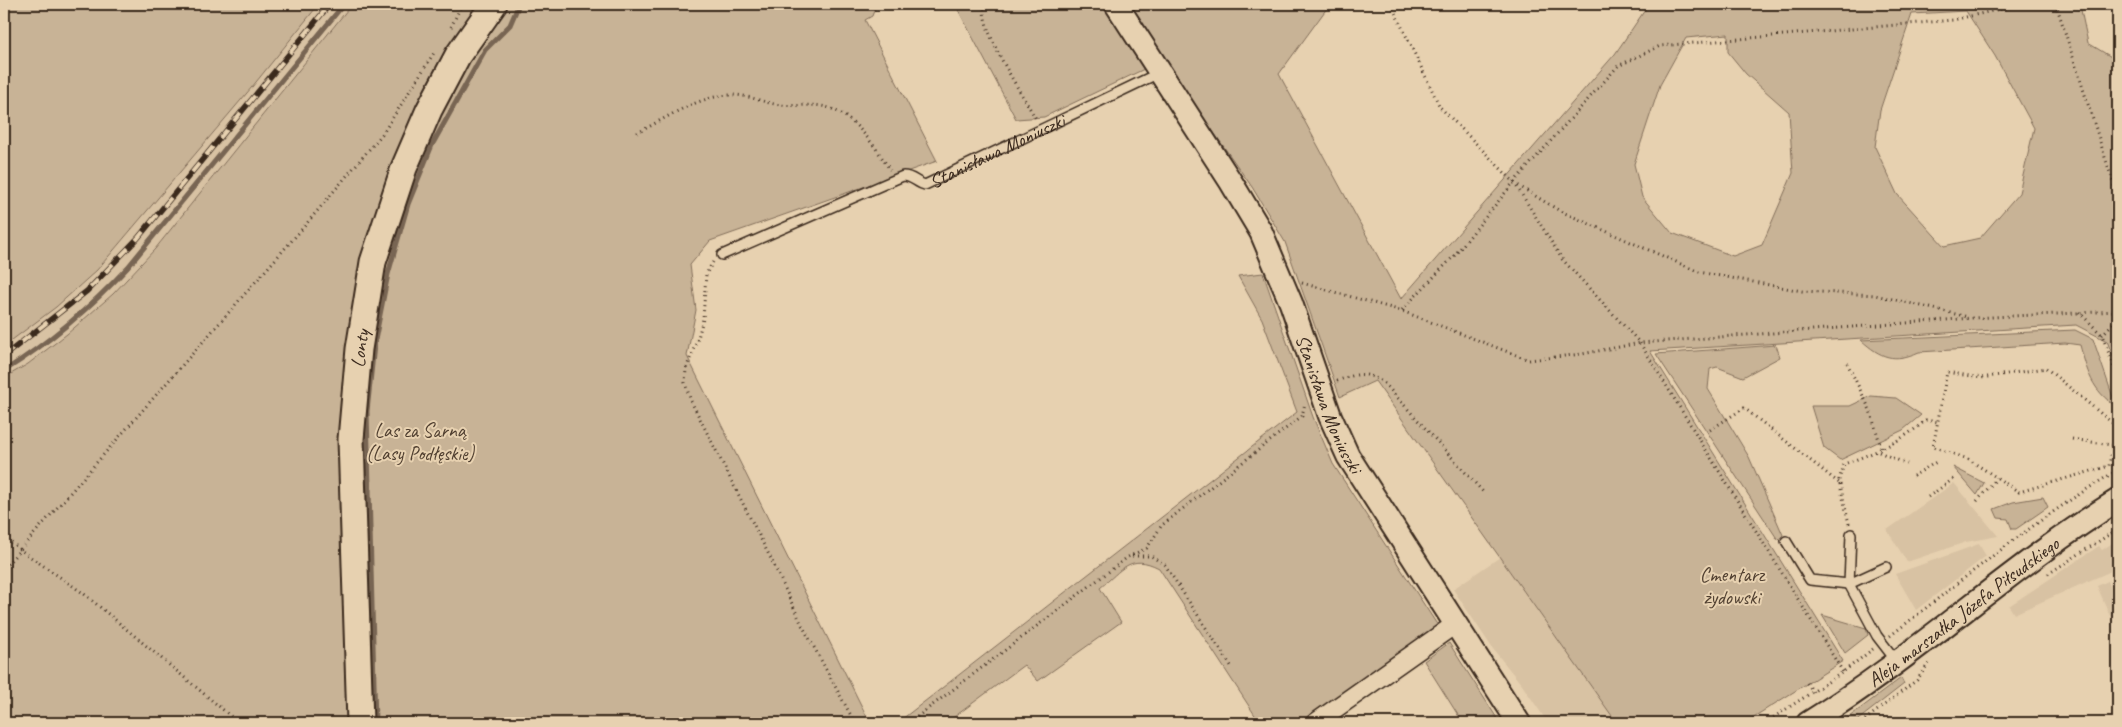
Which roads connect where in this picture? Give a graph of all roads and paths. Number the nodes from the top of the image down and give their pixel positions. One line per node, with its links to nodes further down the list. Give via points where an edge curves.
1 (494, 4): 64 (main road, Lonty, via 458,55 429,110 385,219 373,262 359,349 351,440)
2 (985, 4): 9 (path, via 987,27 996,49)
3 (1116, 4): 8 (street, Stanisława Moniuszki)
4 (1391, 4): 12 (path, via 1440,107)
5 (2023, 4): 12 (path, via 1953,20 1660,46 1618,66)
6 (2056, 4): 13 (path)
7 (430, 59): 47 (path, via 383,133)
8 (1160, 72): 9 (lane, Stanisława Moniuszki); 25 (street, Stanisława Moniuszki, via 1261,232 1291,303)
9 (1042, 129): 11 (lane, Stanisława Moniuszki, via 925,185 911,176)
10 (637, 133): 11 (path, via 700,101 719,96 756,98 780,105 826,107 862,131)
11 (896, 179): 14 (lane, Stanisława Moniuszki)
12 (1514, 182): 16 (path, via 1454,256); 19 (path, via 1560,211 1699,272 1802,291 1875,295); 22 (path, via 1562,259)
13 (2118, 198)
14 (722, 256): 65 (path, via 710,264 706,274 703,319 688,362 685,383 733,488)
15 (1294, 281): 16 (path)
16 (1402, 311): 22 (path, via 1529,360)
17 (2118, 311): 18 (path)
18 (2079, 312): 19 (path); 21 (path)
19 (1972, 318): 22 (path)
20 (2118, 318): 21 (path)
21 (2102, 335): 24 (path)
22 (1640, 343): 58 (path)
23 (1847, 363): 31 (path, via 1870,410)
24 (2118, 378)
25 (1313, 393): 39 (path, via 1357,374 1372,375 1385,384); 48 (path, via 1302,416 1162,525 1147,548); 53 (street, Stanisława Moniuszki, via 1330,416 1348,456)
26 (1938, 422): 29 (path, via 1948,372 1981,378 2046,368 2116,426); 31 (path, via 1926,420); 37 (path, via 1932,447 1968,459)
27 (1710, 430): 38 (path, via 1744,408)
28 (2072, 438): 29 (path)
29 (2113, 446): 30 (path); 37 (path, via 2109,466 2019,492)
30 (2118, 446)
31 (1881, 451): 33 (path); 38 (path, via 1844,464)
32 (1938, 461): 35 (path)
33 (1907, 464)
34 (2118, 470): 54 (path, via 2014,539)
35 (1913, 476)
36 (1956, 477): 40 (path)
37 (1997, 478): 42 (path)
38 (1840, 484): 44 (path)
39 (1485, 494)
40 (1928, 497)
41 (2118, 500): 56 (street, Aleja marszałka Józefa Piłsudskiego, via 2058,539)
42 (1976, 502)
43 (2118, 529): 51 (path)
44 (1851, 534): 52 (lane)
45 (4, 535): 47 (path)
46 (1786, 541): 52 (lane, via 1810,580)
47 (19, 549): 50 (path); 63 (path, via 83,593)
48 (1128, 557): 57 (path, via 1151,556 1165,565); 66 (path)
49 (1886, 567): 52 (lane)
50 (4, 568)
51 (2044, 576)
52 (1849, 584): 54 (lane)
53 (1454, 624): 67 (street); 68 (street, Stanisława Moniuszki)
54 (1882, 642): 56 (lane); 58 (path)
55 (1933, 657): 62 (path, via 1917,680)
56 (1898, 662): 61 (street, Aleja marszałka Józefa Piłsudskiego)
57 (1233, 669)
58 (1843, 672): 60 (path)
59 (1807, 683): 60 (path)
60 (1813, 692): 69 (path)
61 (1857, 693): 70 (street, Aleja marszałka Józefa Piłsudskiego); 71 (street)
62 (1869, 718): 72 (path); 73 (path)
63 (239, 723)
64 (360, 723)
65 (855, 723)
66 (909, 723)
67 (1315, 723)
68 (1519, 723)
69 (1764, 723)
70 (1808, 723)
71 (1818, 723)
72 (1860, 723)
73 (1873, 723)

